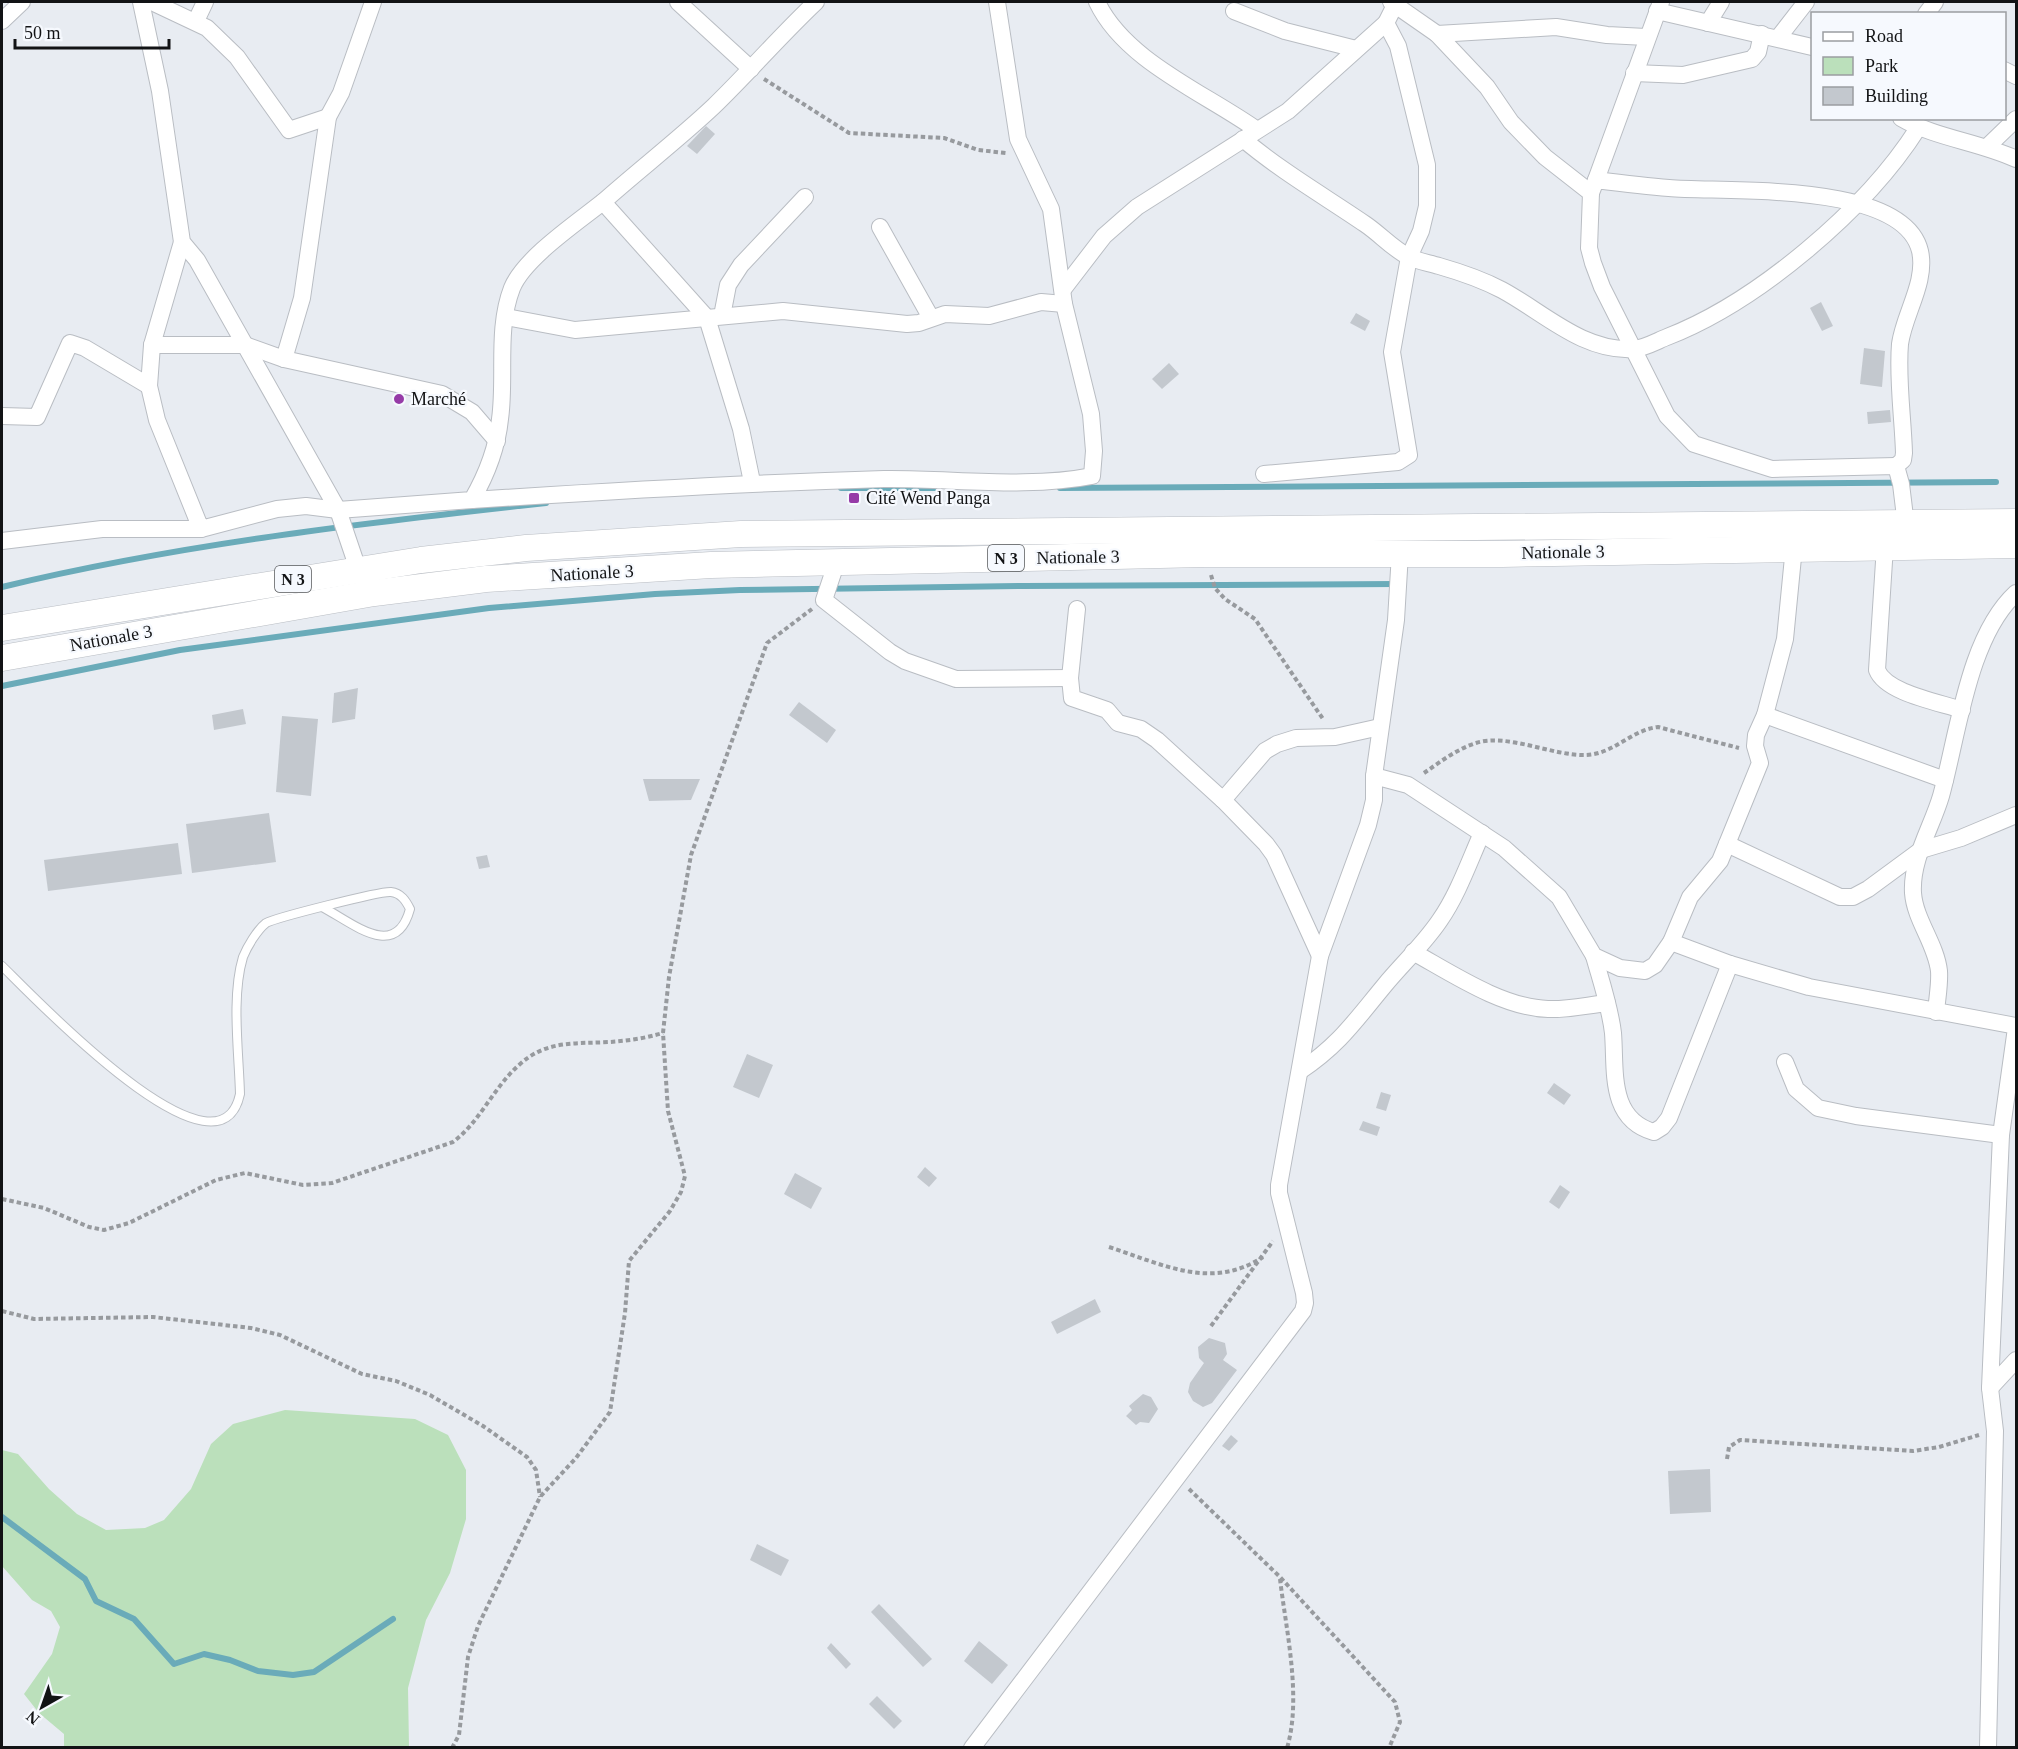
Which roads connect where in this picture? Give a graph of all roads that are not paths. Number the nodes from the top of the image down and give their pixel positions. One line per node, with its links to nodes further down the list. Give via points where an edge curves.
1 (22, 2): 15 (street)
2 (141, 2): 38 (street, via 160,92)
3 (152, 2): 16 (street)
4 (205, 2): 16 (street)
5 (373, 2): 26 (street, via 341,93)
6 (678, 2): 24 (street)
7 (816, 2): 24 (street)
8 (997, 2): 40 (street, via 1018,139 1051,208)
9 (1097, 2): 30 (street, via 1111,27 1171,77 1229,110)
10 (1721, 2): 18 (street)
11 (1806, 2): 20 (street)
12 (1393, 3): 17 (street); 19 (street)
13 (1659, 6): 18 (street); 21 (street)
14 (1234, 11): 23 (street, via 1285,31)
15 (2, 21)
16 (196, 21): 26 (street, via 237,57 289,130)
17 (1386, 23): 23 (street); 39 (street, via 1398,46 1427,165 1427,206)
18 (1708, 23): 20 (street)
19 (1437, 34): 21 (street, via 1556,27); 33 (street, via 1545,157)
20 (1770, 36): 22 (street); 25 (street, via 1752,59 1683,75)
21 (1646, 37): 25 (street)
22 (1811, 47)
23 (1356, 50): 30 (street, via 1308,95)
24 (751, 69): 36 (street)
25 (1634, 73): 33 (street)
26 (328, 117): 47 (street, via 302,298)
27 (2016, 119): 31 (street)
28 (1904, 120): 29 (street)
29 (1918, 128): 31 (street); 35 (street, via 1892,166)
30 (1250, 134): 39 (street, via 1265,158); 40 (street, via 1137,207 1104,236)
31 (1987, 147): 32 (street)
32 (2016, 159)
33 (1594, 187): 35 (street, via 1756,190); 46 (street, via 1589,248)
34 (805, 197): 41 (street, via 741,265)
35 (1857, 201): 46 (street, via 1770,278 1725,308 1688,329); 51 (street, via 1902,222 1920,250 1920,272 1900,344 1904,453)
36 (603, 202): 41 (street); 42 (street, via 560,235 519,276)
37 (880, 226): 43 (street)
38 (182, 242): 44 (street); 45 (street, via 197,260)
39 (1409, 257): 46 (street, via 1501,289 1562,329 1596,344); 52 (street, via 1392,352 1409,455 1398,462)
40 (1064, 296): 43 (street, via 989,316 945,314); 53 (street, via 1091,414 1092,476 1064,481 918,478)
41 (714, 317): 42 (street, via 575,330); 43 (street, via 783,311 893,324 919,323); 53 (street)
42 (506, 318): 50 (street)
43 (931, 318)
44 (152, 345): 45 (street); 48 (street)
45 (245, 345): 47 (street); 55 (street)
46 (1634, 349): 51 (street, via 1667,416 1694,444 1772,469)
47 (284, 359): 50 (street, via 442,394 472,412)
48 (149, 386): 49 (street, via 70,343 37,417); 58 (street, via 157,420)
49 (2, 416)
50 (497, 441): 54 (street, via 488,470)
51 (1896, 466): 57 (street)
52 (1264, 474)
53 (752, 482): 54 (street)
54 (472, 500): 55 (street)
55 (338, 510): 58 (street, via 306,506 277,509); 65 (street)
56 (2016, 522): 57 (main road, N 3)
57 (1906, 525): 65 (main road, Nationale 3 / N 3, via 741,534 514,549)
58 (201, 529): 59 (street, via 102,529)
59 (2, 541)
60 (2016, 545): 61 (main road, Nationale 3 / N 3)
61 (1885, 546): 62 (main road, Nationale 3 / N 3); 72 (street, via 1877,670 1880,677 1893,687)
62 (1794, 547): 63 (main road, Nationale 3 / N 3); 73 (street, via 1785,639)
63 (1400, 553): 64 (main road, Nationale 3 / N 3); 74 (street, via 1396,620)
64 (837, 561): 66 (main road, Nationale 3 / N 3, via 486,579); 71 (street, via 824,600 905,661 956,679)
65 (358, 569): 66 (street); 69 (main road, Nationale 3 / N 3)
66 (374, 593): 70 (main road, Nationale 3 / N 3)
67 (2016, 593): 72 (street, via 1988,633)
68 (1077, 609): 71 (street)
69 (2, 628)
70 (2, 658)
71 (1070, 678): 77 (street, via 1072,699 1107,710 1118,723 1141,729)
72 (1962, 710): 76 (street)
73 (1765, 715): 76 (street); 80 (street, via 1756,735 1760,763)
74 (1380, 727): 75 (street); 77 (street, via 1335,736 1296,738 1265,750)
75 (1374, 776): 79 (street, via 1408,785); 85 (street, via 1368,825)
76 (1945, 780): 81 (street)
77 (1223, 800): 85 (street, via 1274,855)
78 (2016, 815): 81 (street)
79 (1482, 833): 84 (street, via 1447,909); 86 (street, via 1559,897)
80 (1727, 844): 81 (street, via 1840,897 1853,897 1868,889); 83 (street, via 1712,872 1690,897)
81 (1920, 850): 90 (street, via 1913,893 1939,970)
82 (324, 908): 82 (lane, via 391,892 404,898 410,909 400,932 389,936 373,935); 88 (lane, via 267,923 243,956 238,992 240,1094 232,1112 216,1122 197,1120 166,1107 112,1071)
83 (1671, 942): 86 (street, via 1645,971 1620,968); 87 (street)
84 (1413, 952): 89 (street, via 1480,988 1521,1004 1547,1009); 93 (street, via 1353,1026 1328,1052)
85 (1320, 956): 93 (street)
86 (1594, 956): 89 (street)
87 (1730, 964): 89 (street, via 1669,1118 1654,1132 1642,1129 1618,1100); 90 (street, via 1809,987)
88 (2, 966)
89 (1607, 1003)
90 (1936, 1012): 91 (street)
91 (2016, 1027): 94 (street)
92 (1785, 1062): 94 (street, via 1796,1089 1818,1108)
93 (1300, 1071): 97 (street, via 1279,1193 1305,1303 1291,1330 1175,1476)
94 (2001, 1135): 96 (street)
95 (2016, 1360): 96 (street)
96 (1990, 1388): 98 (street, via 1995,1431)
97 (972, 1748)
98 (1988, 1748)

